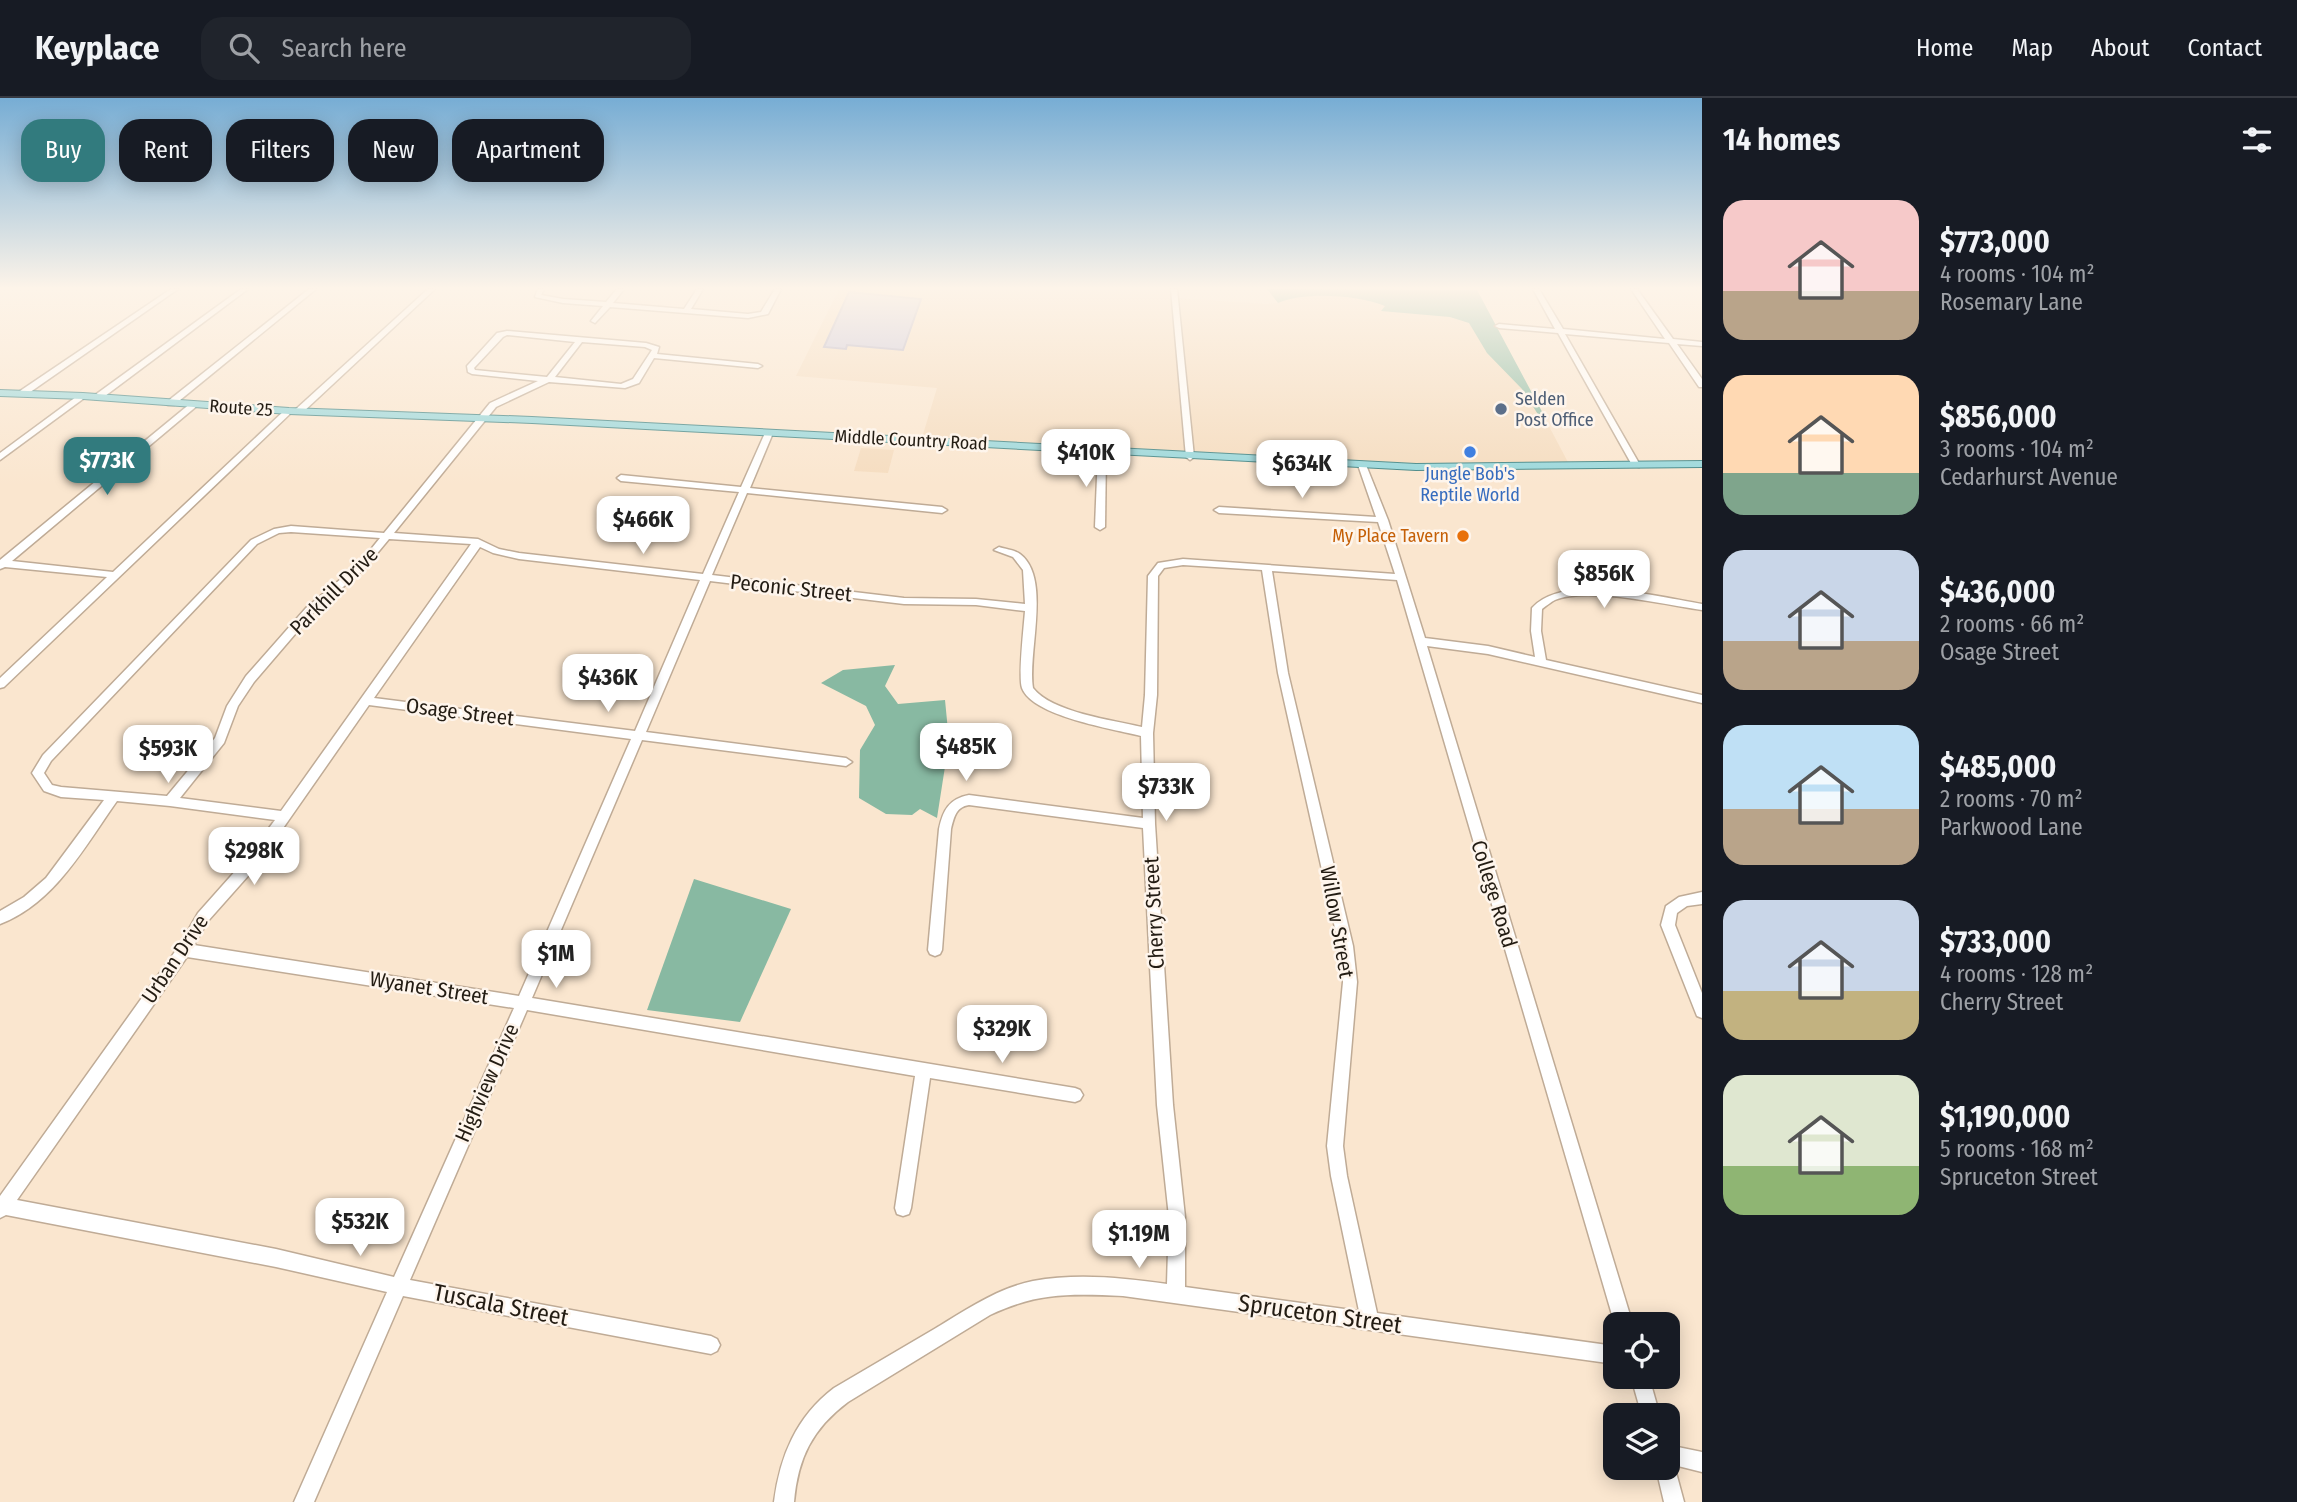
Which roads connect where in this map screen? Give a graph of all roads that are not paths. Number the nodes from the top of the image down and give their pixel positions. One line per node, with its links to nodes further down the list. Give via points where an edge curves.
1 (80, 355): 15 (street)
2 (156, 355): 17 (street)
3 (231, 355): 18 (street)
4 (358, 355): 20 (street)
5 (482, 355): 12 (street, via 470,368 472,372)
6 (569, 355): 12 (street)
7 (1181, 355): 25 (street)
8 (1573, 355): 26 (street)
9 (1681, 355): 13 (street)
10 (654, 356): 11 (street); 12 (street, via 636,381 622,386)
11 (758, 366)
12 (550, 378): 21 (street, Parkhill Drive, via 499,401)
13 (1702, 385)
14 (0, 393): 15 (main road)
15 (23, 393): 16 (main road)
16 (83, 396): 17 (main road); 24 (street)
17 (98, 397): 18 (main road)
18 (171, 403): 19 (main road)
19 (194, 405): 20 (main road, Route 25); 38 (street)
20 (294, 411): 21 (main road, Middle Country Road); 40 (street)
21 (482, 419): 22 (main road, Middle Country Road); 35 (street, Parkhill Drive)
22 (769, 433): 23 (main road, Middle Country Road); 30 (street, Highview Drive)
23 (1102, 452): 25 (main road, Middle Country Road); 34 (street)
24 (0, 457)
25 (1191, 457): 28 (main road, Middle Country Road)
26 (1636, 464): 27 (main road, Middle Country Road); 28 (main road, Middle Country Road)
27 (1702, 464)
28 (1362, 465): 33 (street, College Road)
29 (621, 478): 30 (street)
30 (743, 490): 31 (street); 42 (street, Highview Drive)
31 (942, 510)
32 (1219, 510): 33 (street)
33 (1383, 520): 41 (street, College Road)
34 (1100, 527)
35 (388, 536): 36 (street, Peconic Street); 53 (street, Peconic Street, via 291,530 254,542 47,758 38,773 48,788); 54 (street, Parkhill Drive, via 362,566 310,610 250,680 219,740)
36 (478, 542): 42 (street, Peconic Street, via 519,556); 49 (street, Urban Drive)
37 (999, 550): 44 (street, via 1016,555 1028,569)
38 (1, 564): 40 (street)
39 (1266, 567): 41 (street, Cherry Street); 50 (street, Cherry Street, via 1183,562 1161,565 1155,571); 70 (street, Willow Street, via 1283,673 1346,946 1350,982 1335,1146)
40 (114, 575): 47 (street)
41 (1400, 577): 45 (street, College Road)
42 (704, 579): 44 (street, Peconic Street, via 929,603); 51 (street, Highview Drive)
43 (1702, 607): 46 (street, via 1577,593 1554,596 1536,608)
44 (1029, 608): 50 (street, via 1026,685 1031,695 1054,709)
45 (1419, 641): 46 (street); 69 (street, College Road)
46 (1541, 662): 48 (street)
47 (0, 684)
48 (1702, 699)
49 (366, 701): 51 (street, Osage Street); 55 (street, Urban Drive)
50 (1147, 733): 56 (street, Cherry Street)
51 (637, 734): 52 (street, Osage Street); 61 (street, Highview Drive)
52 (846, 762)
53 (113, 798): 54 (street); 58 (street, via 51,882)
54 (170, 801): 55 (street)
55 (284, 816): 59 (street, Urban Drive, via 251,863 203,917)
56 (1149, 824): 60 (street, via 969,800 955,803 945,830); 68 (street, Cherry Street, via 1165,1105 1177,1217)
57 (1702, 898): 62 (street, via 1671,909 1668,925)
58 (0, 918)
59 (184, 950): 61 (street, Wyanet Street); 65 (street, Urban Drive)
60 (934, 950)
61 (523, 1003): 63 (street, Wyanet Street); 67 (street, Highview Drive)
62 (1702, 1011)
63 (923, 1071): 64 (street, Wyanet Street); 66 (street)
64 (1075, 1095)
65 (1, 1208): 67 (street, Tuscala Street, via 275,1258)
66 (903, 1208)
67 (397, 1286): 71 (street, Tuscala Street); 76 (street, Highview Drive)
68 (1176, 1294): 70 (street, Spruceton Street); 77 (street, Spruceton Street, via 1070,1285 1032,1290 984,1309 825,1407 798,1444)
69 (1620, 1312)
70 (1370, 1320): 72 (street, Spruceton Street)
71 (711, 1345)
72 (1603, 1353)
73 (1680, 1457): 74 (street)
74 (1702, 1462)
75 (1669, 1480): 78 (street)
76 (304, 1502)
77 (784, 1502)
78 (1674, 1502)

